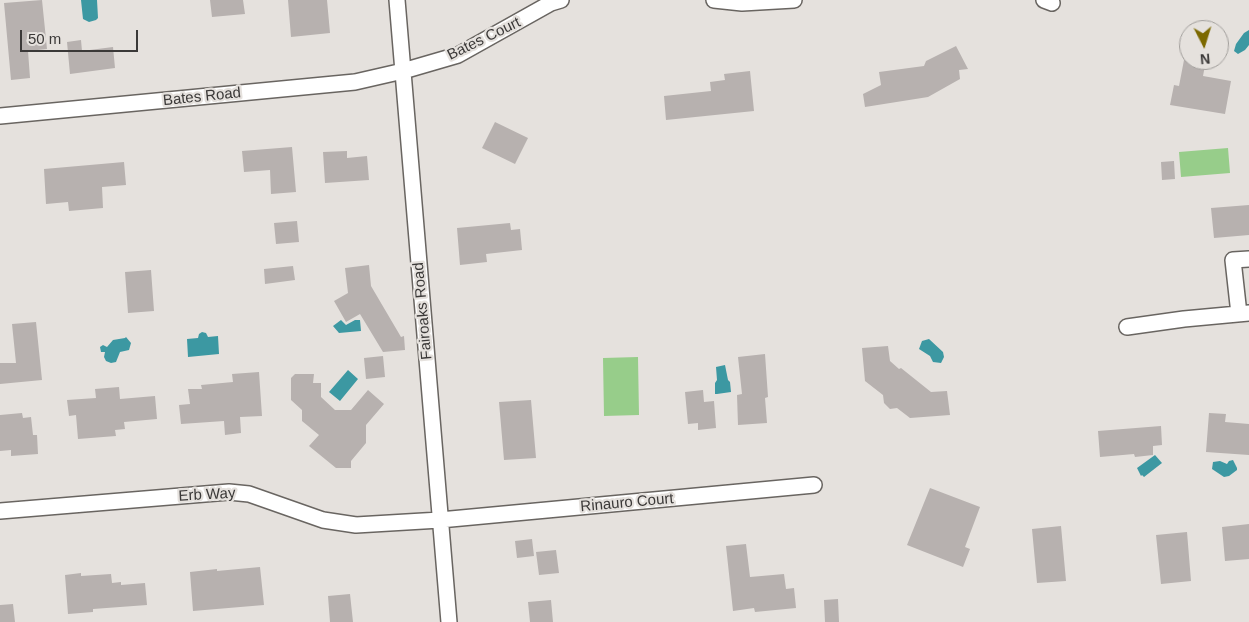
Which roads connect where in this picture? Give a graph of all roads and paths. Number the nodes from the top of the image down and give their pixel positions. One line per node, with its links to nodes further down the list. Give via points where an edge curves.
1 (397, 0): 5 (street, Fairoaks Road)
2 (561, 0): 5 (street, Bates Court, via 458,55)
3 (714, 0): 4 (street, via 742,3)
4 (794, 0)
5 (403, 71): 6 (street, Bates Road, via 355,82); 12 (street, Fairoaks Road)
6 (0, 116)
7 (1249, 259): 8 (street, via 1233,260)
8 (1244, 314): 9 (street)
9 (1127, 327)
10 (814, 485): 12 (street, Rinauro Court)
11 (0, 511): 12 (street, Erb Way, via 229,492 249,494 323,520 356,525)
12 (440, 520): 13 (street, Fairoaks Road)
13 (449, 622)

